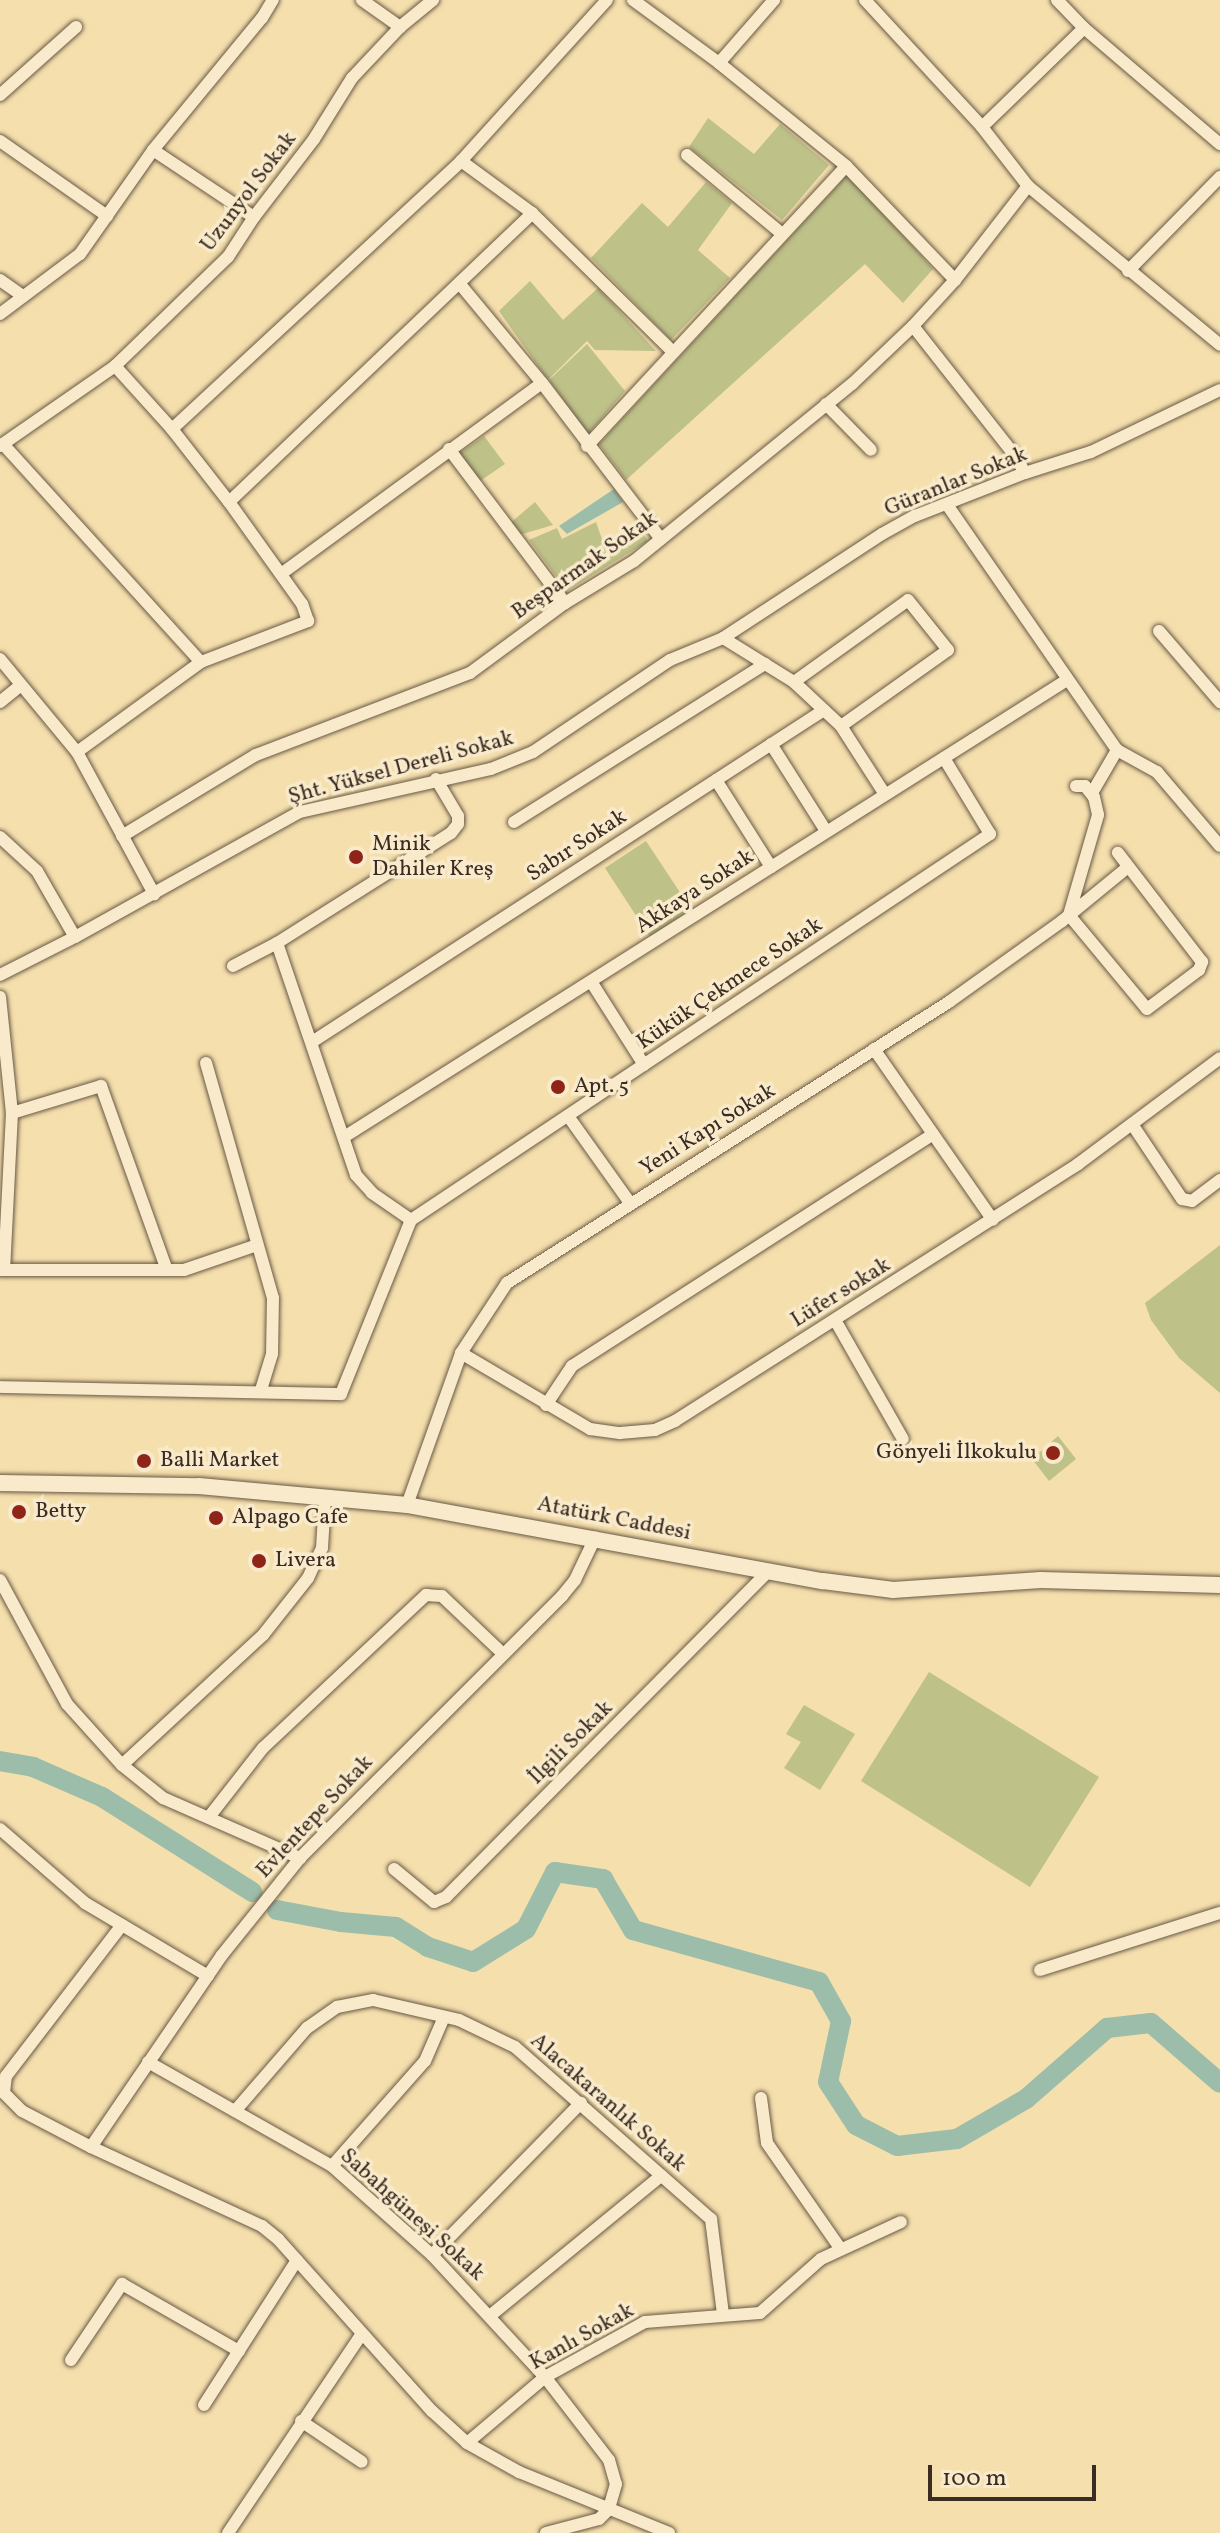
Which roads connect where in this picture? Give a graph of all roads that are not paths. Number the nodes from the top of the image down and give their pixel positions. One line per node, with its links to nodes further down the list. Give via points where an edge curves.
1 (273, 0): 17 (street)
2 (362, 0): 10 (street)
3 (433, 0): 10 (street, Uzunyol Sokak)
4 (607, 0): 19 (street)
5 (633, 0): 12 (street)
6 (774, 0): 12 (street)
7 (865, 0): 14 (street)
8 (1057, 0): 11 (street)
9 (76, 27): 13 (street)
10 (400, 27): 25 (street, Uzunyol Sokak, via 352,78 314,139)
11 (1084, 28): 14 (street); 16 (street)
12 (719, 63): 20 (street)
13 (0, 95)
14 (982, 127): 22 (street)
15 (0, 141): 24 (street)
16 (1220, 144)
17 (153, 150): 24 (street); 25 (street)
18 (687, 155): 26 (street)
19 (461, 161): 23 (street); 40 (street)
20 (846, 166): 26 (street); 29 (street)
21 (1220, 177): 27 (street)
22 (1028, 186): 27 (street); 29 (street, Beşparmak Sokak)
23 (532, 213): 30 (street); 35 (street)
24 (107, 216): 31 (street, via 80,254)
25 (254, 217): 36 (street, Uzunyol Sokak, via 228,257)
26 (781, 233): 35 (street)
27 (1128, 271): 34 (street)
28 (0, 280): 31 (street)
29 (955, 280): 33 (street, Beşparmak Sokak)
30 (459, 283): 37 (street); 46 (street)
31 (23, 296): 32 (street)
32 (0, 314)
33 (913, 326): 39 (street, Beşparmak Sokak); 45 (street)
34 (1220, 345)
35 (672, 351): 42 (street)
36 (115, 366): 40 (street); 41 (street, Uzunyol Sokak)
37 (542, 383): 42 (street); 43 (street)
38 (1220, 390): 45 (street, Güranlar Sokak, via 1091,452)
39 (826, 404): 44 (street); 48 (street, Beşparmak Sokak)
40 (172, 429): 46 (street)
41 (2, 445): 54 (street)
42 (587, 446): 48 (street)
43 (449, 449): 49 (street); 50 (street)
44 (871, 450)
45 (1025, 473): 47 (street, Güranlar Sokak)
46 (229, 502): 49 (street)
47 (948, 506): 52 (street, Güranlar Sokak, via 882,534); 56 (street)
48 (661, 539): 50 (street, Beşparmak Sokak)
49 (281, 574): 54 (street, via 308,621)
50 (565, 603): 74 (street, Beşparmak Sokak, via 470,673 256,755)
51 (1159, 631): 60 (street)
52 (723, 638): 55 (street); 67 (street, Şht. Yüksel Dereli Sokak, via 670,660 533,752 491,769)
53 (0, 659): 58 (street)
54 (201, 662): 65 (street)
55 (765, 664): 57 (street); 72 (street)
56 (1067, 680): 64 (street); 66 (street, Akkaya Sokak)
57 (794, 682): 61 (street); 62 (street, via 908,600 948,650)
58 (21, 685): 59 (street); 65 (street)
59 (0, 702)
60 (1220, 702)
61 (824, 710): 62 (street); 63 (street, Sabır Sokak)
62 (841, 726): 70 (street)
63 (771, 744): 68 (street, Sabır Sokak); 73 (street)
64 (1117, 750): 71 (street); 76 (street, via 1157,772)
65 (77, 752): 74 (street)
66 (944, 758): 70 (street, Akkaya Sokak); 92 (street, Kükük Çekmece Sokak, via 990,834)
67 (436, 779): 80 (street, Şht. Yüksel Dereli Sokak, via 300,812); 83 (street, via 458,816 451,833)
68 (716, 780): 78 (street); 88 (street, Sabır Sokak)
69 (1076, 786): 71 (street)
70 (884, 793): 73 (street, Akkaya Sokak)
71 (1092, 793): 81 (street, via 1098,815)
72 (514, 822)
73 (826, 831): 78 (street, Akkaya Sokak)
74 (122, 836): 80 (street)
75 (0, 838): 82 (street, via 37,871)
76 (1220, 846)
77 (1118, 853): 79 (street)
78 (771, 867): 86 (street, Akkaya Sokak)
79 (1128, 867): 81 (street, Yeni Kapı Sokak); 81 (street, via 1202,962 1199,970 1147,1009)
80 (154, 894): 82 (street, Şht. Yüksel Dereli Sokak)
81 (1069, 915): 89 (street, Yeni Kapı Sokak)
82 (75, 937): 85 (street, Şht. Yüksel Dereli Sokak)
83 (277, 943): 84 (street); 88 (street)
84 (233, 966)
85 (0, 975)
86 (592, 983): 92 (street); 97 (street, Akkaya Sokak)
87 (0, 997): 93 (street)
88 (312, 1042): 97 (street)
89 (874, 1049): 96 (street); 99 (street, Yeni Kapı Sokak)
90 (1220, 1058): 95 (street, Lüfer sokak)
91 (206, 1063): 102 (street)
92 (644, 1065): 94 (street, Kükük Çekmece Sokak)
93 (12, 1113): 103 (street); 104 (street, via 101,1086)
94 (568, 1116): 99 (street); 100 (street, Kükük Çekmece Sokak)
95 (1132, 1124): 98 (street, via 1182,1199 1192,1201); 101 (street, Lüfer sokak)
96 (933, 1134): 101 (street); 109 (street, via 572,1366)
97 (344, 1137): 100 (street, via 356,1175)
98 (1220, 1180)
99 (630, 1203): 106 (street, Yeni Kapı Sokak, via 507,1283)
100 (411, 1220): 108 (street, via 341,1394)
101 (993, 1220): 105 (street, Lüfer sokak)
102 (257, 1245): 104 (street, via 184,1270); 108 (street, via 273,1298 272,1354)
103 (2, 1270): 104 (street)
104 (167, 1270)
105 (835, 1320): 109 (street, Lüfer sokak, via 655,1430 590,1429); 110 (street)
106 (461, 1353): 109 (street, Lüfer sokak); 113 (street, Yeni Kapı Sokak)
107 (0, 1387): 108 (street)
108 (261, 1391)
109 (546, 1405)
110 (903, 1439)
111 (0, 1483): 112 (main road, Atatürk Caddesi, via 199,1486)
112 (325, 1499): 113 (main road, Atatürk Caddesi); 119 (street, via 322,1548 308,1578 263,1635)
113 (407, 1505): 114 (main road, Atatürk Caddesi)
114 (595, 1538): 115 (main road, Atatürk Caddesi); 118 (street, Evlentepe Sokak, via 575,1580)
115 (770, 1570): 117 (main road, Atatürk Caddesi, via 893,1590 1041,1580); 123 (street, İlgili Sokak, via 446,1897 434,1902)
116 (0, 1580): 119 (street, via 67,1704)
117 (1220, 1585)
118 (502, 1653): 120 (street, via 442,1596 426,1595 263,1748); 122 (street, Evlentepe Sokak)
119 (122, 1765): 120 (street, via 163,1798)
120 (209, 1817): 122 (street)
121 (0, 1829): 125 (street, via 65,1889)
122 (300, 1858): 127 (street, Evlentepe Sokak)
123 (394, 1869)
124 (1220, 1913): 126 (street)
125 (122, 1925): 127 (street); 130 (street)
126 (1040, 1970)
127 (208, 1976): 129 (street, Evlentepe Sokak)
128 (444, 2017): 132 (street, Alacakaranlık Sokak, via 515,2047); 133 (street, Alacakaranlık Sokak, via 373,2000 337,2007 307,2028); 135 (street, via 425,2061)
129 (148, 2062): 133 (street, Sabahgüneşi Sokak); 134 (street, Evlentepe Sokak)
130 (3, 2074): 134 (street, via 4,2093 22,2111)
131 (761, 2098): 138 (street, via 767,2143)
132 (581, 2103): 136 (street, Alacakaranlık Sokak); 139 (street)
133 (235, 2111): 135 (street, Sabahgüneşi Sokak)
134 (91, 2147): 140 (street, via 262,2226)
135 (332, 2166): 139 (street, Sabahgüneşi Sokak)
136 (661, 2176): 141 (street, Alacakaranlık Sokak, via 711,2219); 142 (street)
137 (901, 2222): 138 (street, Kanlı Sokak)
138 (840, 2248): 141 (street, Kanlı Sokak, via 760,2313)
139 (432, 2255): 142 (street, Sabahgüneşi Sokak)
140 (297, 2260): 143 (street); 144 (street)
141 (723, 2314): 146 (street, Kanlı Sokak, via 645,2322)
142 (491, 2315): 146 (street, Sabahgüneşi Sokak)
143 (361, 2335): 148 (street); 149 (street)
144 (239, 2351): 145 (street, via 122,2284); 147 (street)
145 (71, 2360)
146 (545, 2377): 149 (street, Kanlı Sokak); 151 (street, Sabahgüneşi Sokak, via 609,2460 616,2484)
147 (204, 2405)
148 (301, 2421): 150 (street); 152 (street)
149 (467, 2443): 151 (street, via 519,2472)
150 (362, 2462)
151 (609, 2509): 153 (street, via 599,2519); 154 (street)
152 (228, 2533)
153 (546, 2533)
154 (669, 2533)

